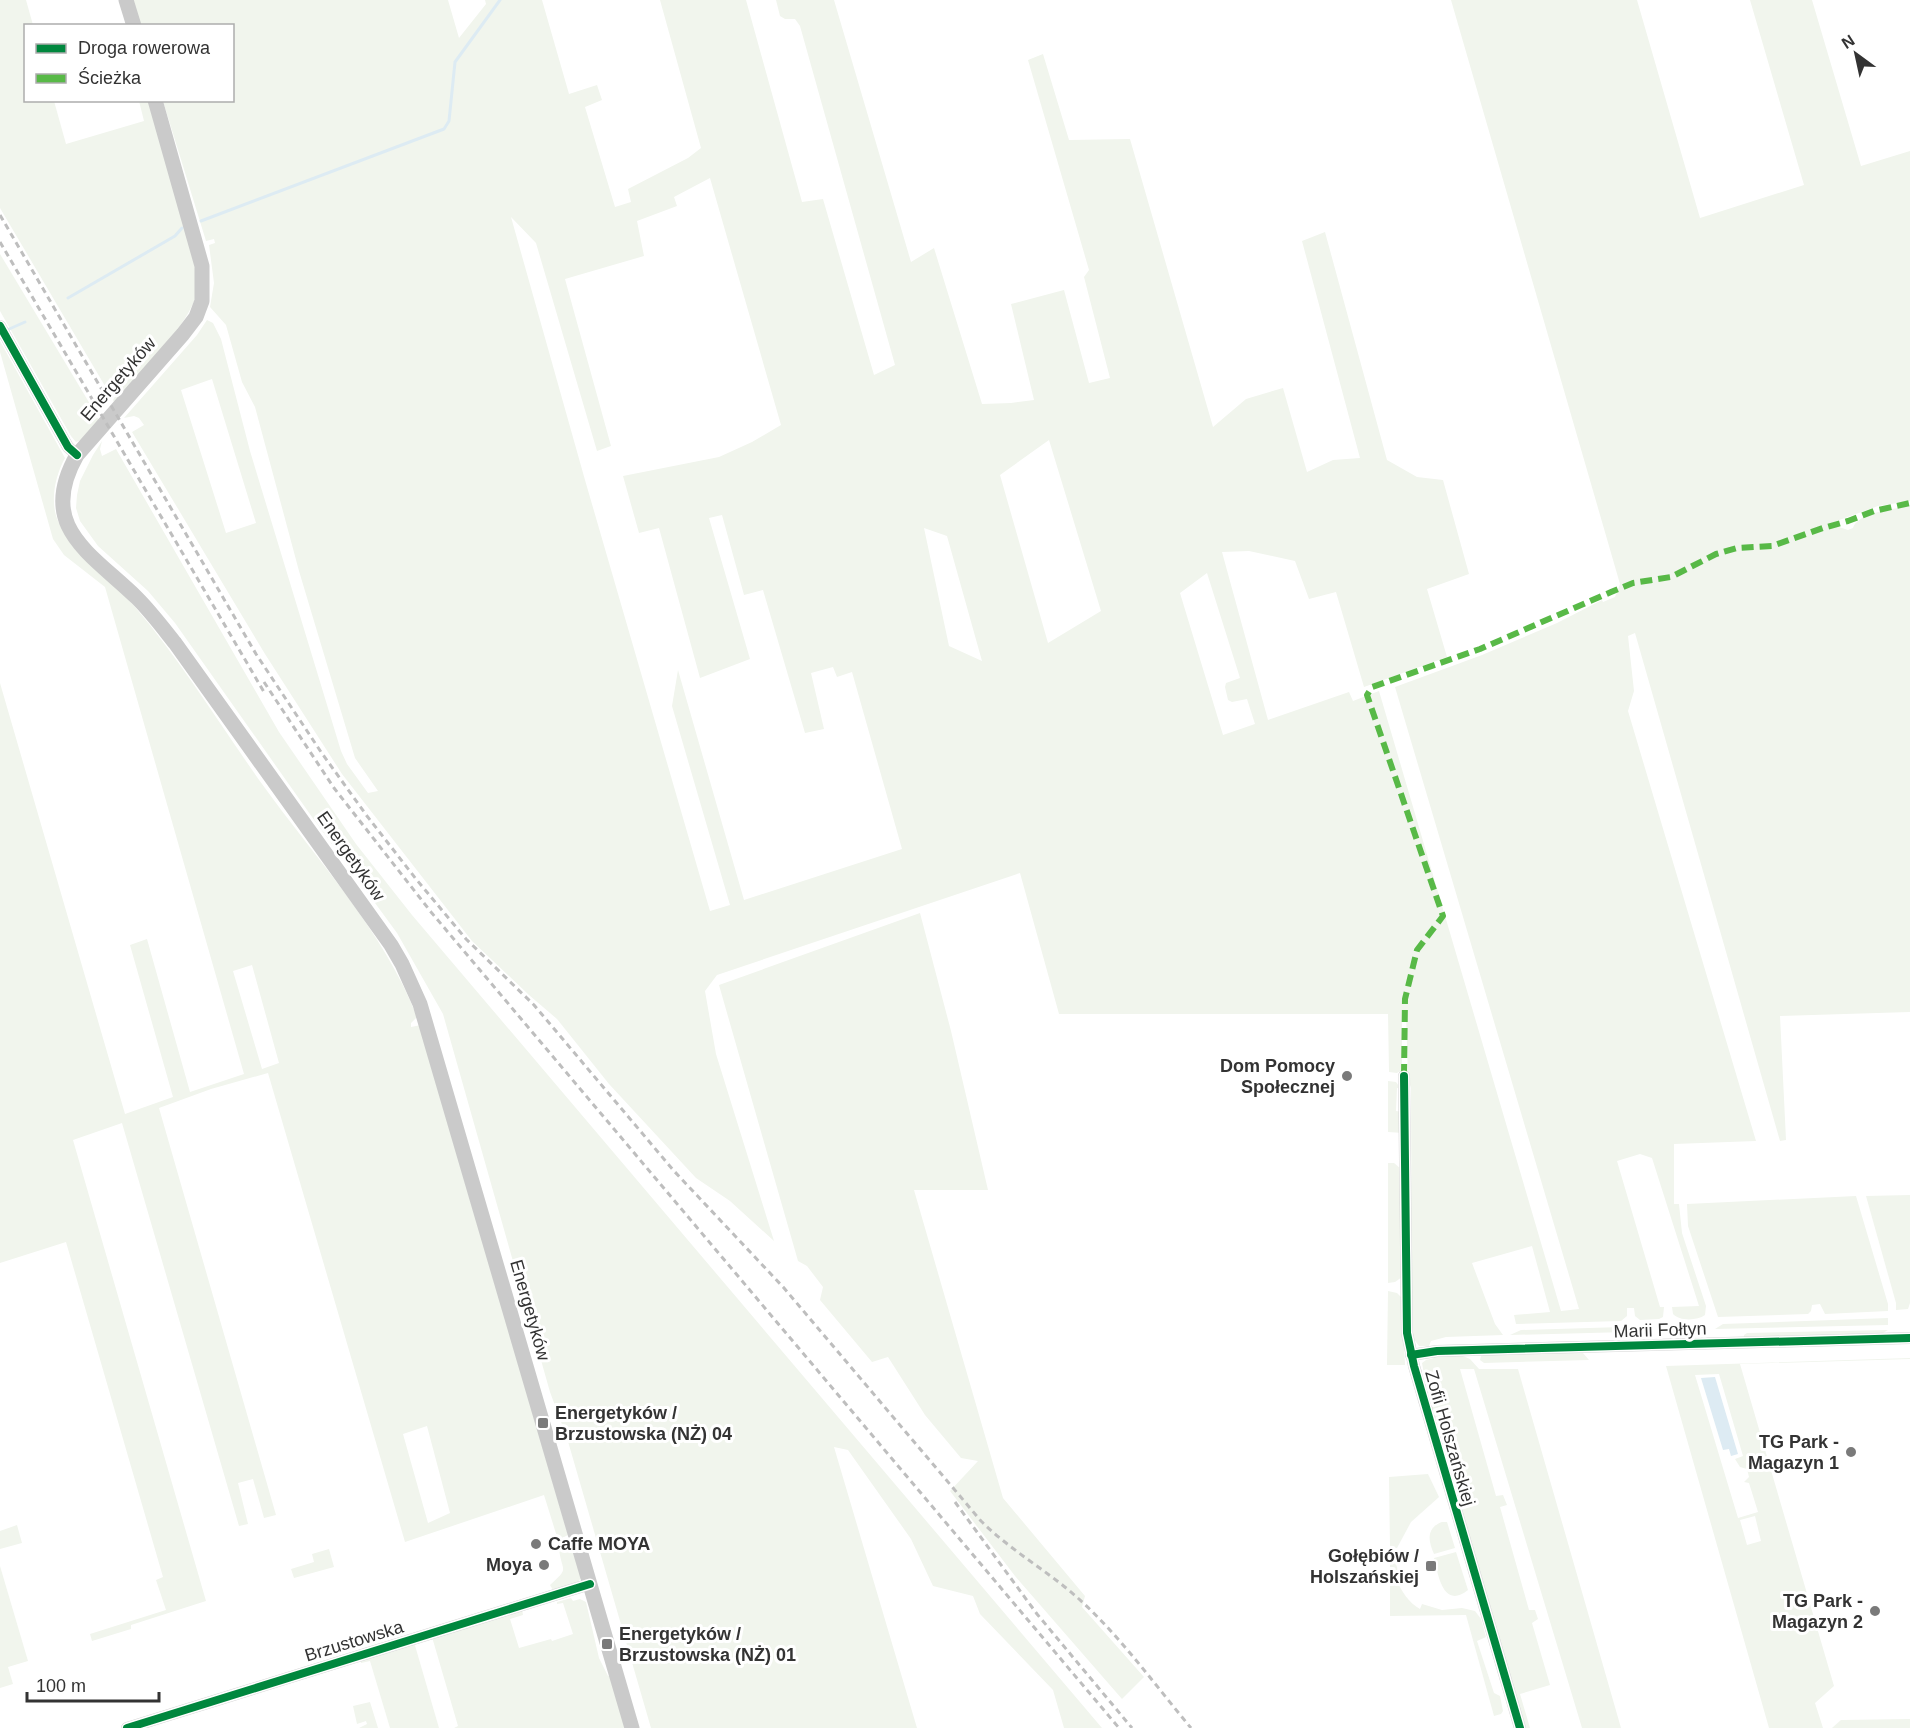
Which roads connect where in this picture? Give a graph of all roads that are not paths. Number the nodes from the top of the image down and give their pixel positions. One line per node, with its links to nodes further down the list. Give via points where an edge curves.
1 (126, 0): 2 (main road)
2 (133, 24)
3 (156, 102): 5 (main road, Energetyków, via 202,266 202,301 187,329)
4 (0, 326): 5 (street, via 68,447)
5 (77, 455): 9 (main road, Energetyków, via 66,475 62,501 74,536 88,554 137,598 175,643 391,945 411,983)
6 (1404, 1076): 8 (street, Zofii Holszańskiej, via 1407,1333)
7 (1910, 1338): 8 (street, Marii Fołtyn, via 1437,1351)
8 (1411, 1355): 12 (street, Zofii Holszańskiej)
9 (590, 1584): 10 (street, Brzustowska); 11 (main road, Energetyków)
10 (127, 1728)
11 (632, 1728)
12 (1520, 1728)

